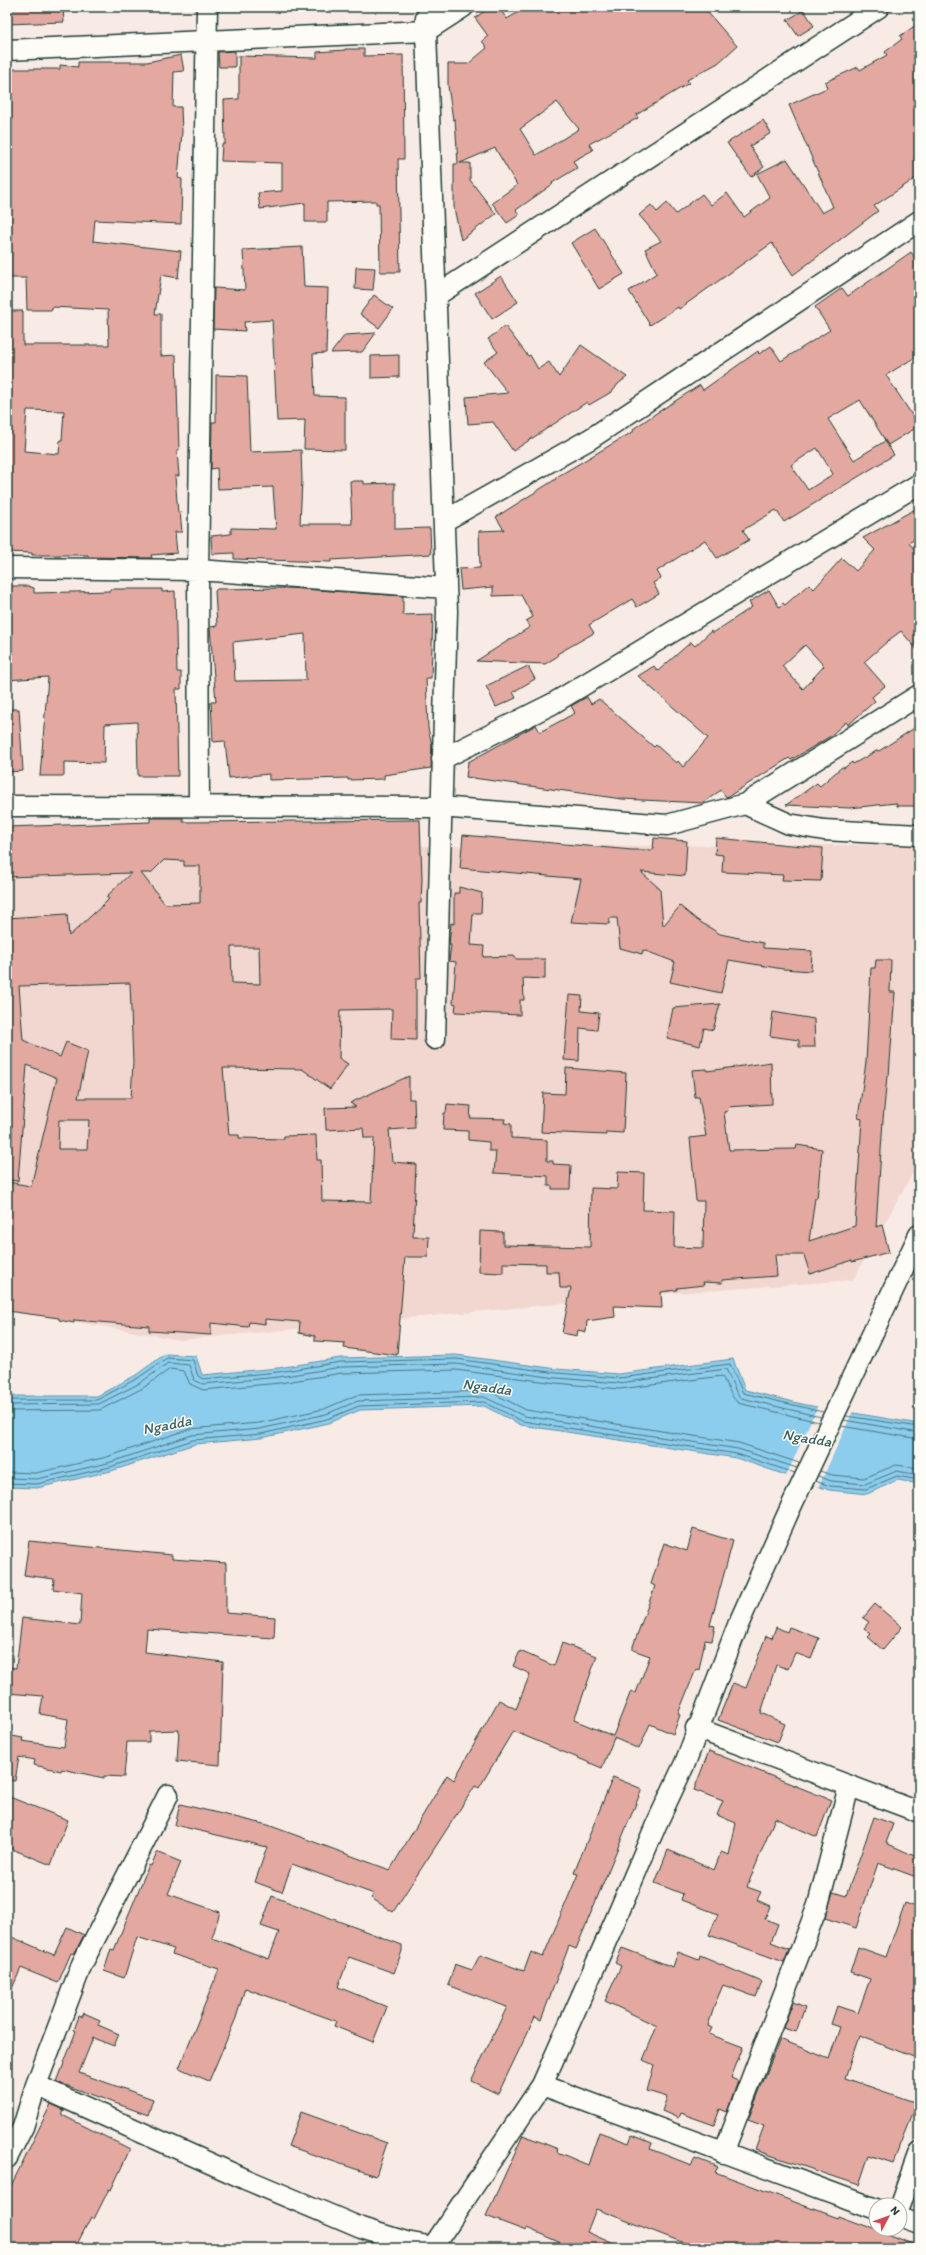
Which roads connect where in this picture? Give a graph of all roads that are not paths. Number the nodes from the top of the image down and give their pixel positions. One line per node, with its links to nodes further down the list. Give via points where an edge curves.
1 (208, 7): 6 (street)
2 (432, 7): 5 (street, via 426,18)
3 (463, 7): 5 (street)
4 (879, 7): 9 (street)
5 (426, 31): 6 (street); 9 (street)
6 (208, 41): 7 (street); 13 (street)
7 (7, 50)
8 (919, 221): 11 (street, via 590,438)
9 (437, 295): 11 (street)
10 (919, 484): 16 (street, via 552,704)
11 (444, 521): 14 (street)
12 (7, 568): 13 (street)
13 (198, 570): 14 (street); 18 (street)
14 (446, 588): 16 (street)
15 (919, 695): 17 (street)
16 (442, 759): 20 (street)
17 (745, 804): 20 (street, via 668,825); 21 (street, via 790,824 824,830)
18 (199, 805): 19 (street); 20 (street)
19 (7, 806)
20 (440, 807): 22 (street)
21 (919, 836)
22 (435, 1039)
23 (919, 1235): 24 (street, via 789,1511)
24 (696, 1728): 25 (street); 29 (street, via 685,1763)
25 (849, 1786): 27 (street); 32 (street, via 818,1905)
26 (168, 1795): 28 (street, via 82,1964)
27 (919, 1812)
28 (36, 2085): 30 (street); 38 (street, via 361,2228 406,2242)
29 (542, 2085): 32 (street); 38 (street)
30 (15, 2123): 33 (street)
31 (919, 2152): 34 (street)
32 (723, 2153): 35 (street)
33 (7, 2158)
34 (903, 2197)
35 (868, 2206)
36 (908, 2220): 37 (street)
37 (919, 2224)
38 (434, 2247)

